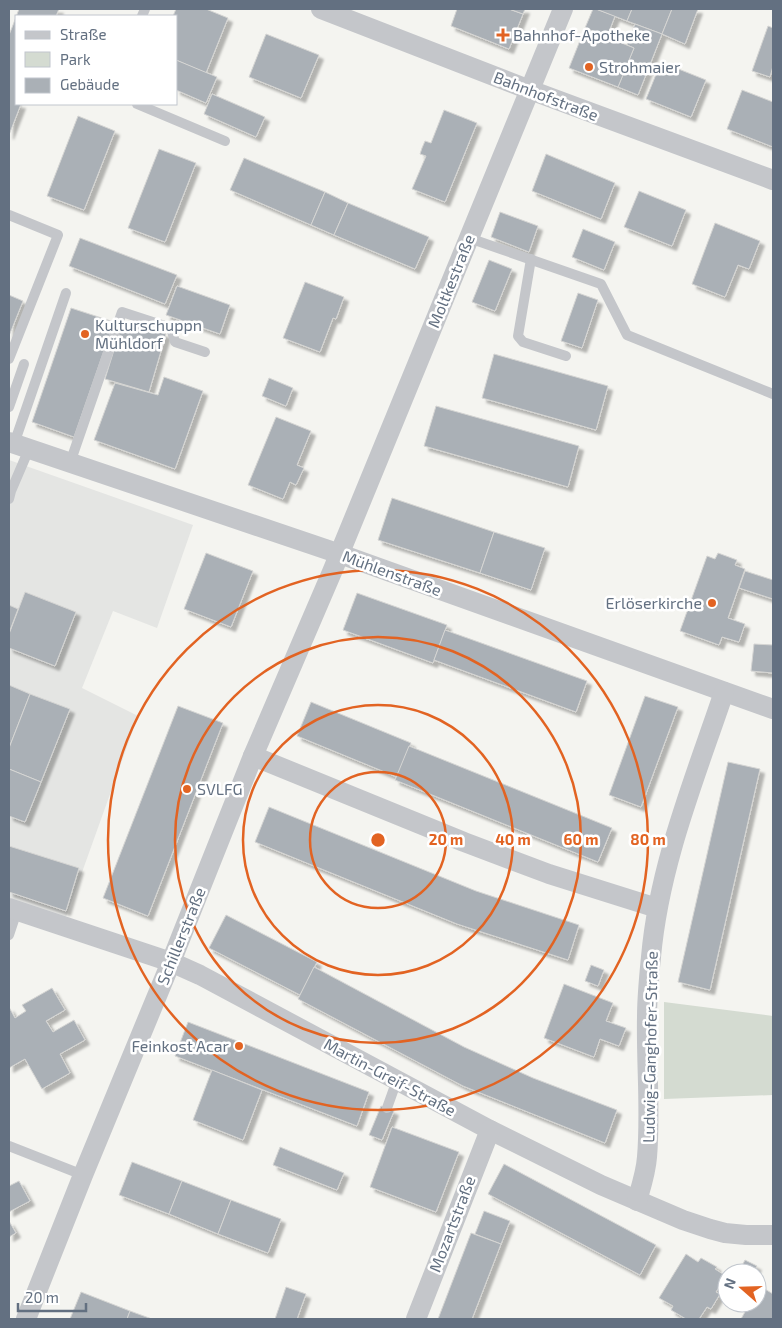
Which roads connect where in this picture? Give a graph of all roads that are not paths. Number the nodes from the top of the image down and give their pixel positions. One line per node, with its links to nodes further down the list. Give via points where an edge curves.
1 (321, 9): 3 (street, Bahnhofstraße)
2 (563, 9): 3 (street, Moltkestraße)
3 (530, 90): 6 (street, Bahnhofstraße); 8 (street, Moltkestraße)
4 (139, 105): 5 (lane)
5 (225, 141)
6 (773, 180)
7 (9, 215): 13 (lane, via 58,234)
8 (468, 238): 9 (lane); 20 (street, Moltkestraße)
9 (532, 259): 12 (lane, via 518,336 523,342); 15 (lane, via 602,284 627,335)
10 (66, 293): 17 (lane)
11 (205, 352): 18 (lane, via 175,342 171,328 122,312)
12 (566, 356)
13 (9, 359)
14 (24, 364): 16 (lane)
15 (773, 394)
16 (9, 408)
17 (17, 445): 18 (street, Mühlenstraße); 19 (lane)
18 (70, 463): 20 (street, Mühlenstraße)
19 (9, 499)
20 (340, 554): 21 (street, Mühlenstraße); 23 (street, Schillerstraße)
21 (724, 692): 22 (street, Mühlenstraße); 24 (street, Ludwig-Ganghofer-Straße, via 678,827)
22 (773, 709)
23 (253, 756): 24 (street, via 464,842 558,877); 27 (street, Schillerstraße)
24 (656, 908): 33 (street, Ludwig-Ganghofer-Straße, via 647,1017 647,1159)
25 (13, 910): 26 (lane); 27 (street, Martin-Greif-Straße)
26 (9, 935)
27 (171, 962): 28 (street, Martin-Greif-Straße); 32 (street, Schillerstraße)
28 (398, 1080): 29 (lane); 30 (street, Martin-Greif-Straße)
29 (387, 1108)
30 (490, 1130): 33 (street, Martin-Greif-Straße); 36 (street, Mozartstraße)
31 (9, 1146): 32 (lane)
32 (83, 1175): 35 (street, Schillerstraße)
33 (638, 1201): 34 (street, Martin-Greif-Straße, via 725,1233)
34 (773, 1235)
35 (26, 1319)
36 (416, 1319)

